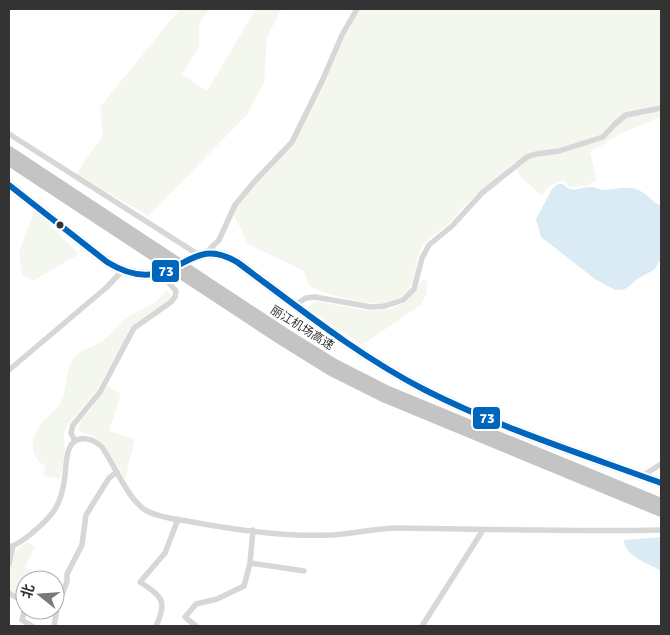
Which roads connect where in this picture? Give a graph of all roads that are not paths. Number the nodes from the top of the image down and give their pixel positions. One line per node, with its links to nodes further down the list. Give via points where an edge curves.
1 (357, 9): 7 (street, via 292,142 254,182 236,205 219,240)
2 (661, 108): 12 (street, via 626,115 603,137 527,157 482,193 452,226 429,245 414,289 403,300 392,305 371,307 315,297 306,298)
3 (9, 134): 7 (street)
4 (9, 150): 8 (highway, 丽江机场高速)
5 (9, 160): 8 (highway, 丽江机场高速)
6 (9, 185): 9 (highway, via 107,262)
7 (202, 255): 11 (highway); 12 (highway, via 221,255 232,259)
8 (164, 259): 10 (highway, 丽江机场高速)
9 (123, 270): 11 (highway, via 141,275); 13 (street)
10 (185, 272): 19 (highway, 丽江机场高速, via 372,383); 20 (highway, 丽江机场高速, via 308,358 385,398)
11 (160, 273): 14 (street, via 176,291 175,297 134,328 100,392 73,425 71,433)
12 (296, 305): 17 (highway, via 374,360 440,397 493,421)
13 (9, 370)
14 (75, 441): 16 (street, via 97,442); 25 (street, via 68,450 62,494 55,510 27,538)
15 (661, 464): 17 (street)
16 (117, 472): 21 (street, via 142,508); 29 (street, via 109,478 86,515 82,546 67,574)
17 (644, 476): 18 (highway)
18 (661, 483)
19 (661, 503)
20 (661, 512)
21 (178, 519): 22 (street); 30 (street, via 165,553 140,582 161,598 162,607)
22 (253, 530): 23 (street, via 333,534 394,528); 26 (street)
23 (483, 530): 24 (street); 32 (street)
24 (661, 530)
25 (11, 546): 27 (street)
26 (250, 562): 28 (street); 31 (street, via 244,586 217,599 196,604 185,616)
27 (9, 564)
28 (304, 571)
29 (54, 626)
30 (156, 626)
31 (196, 626)
32 (422, 626)

